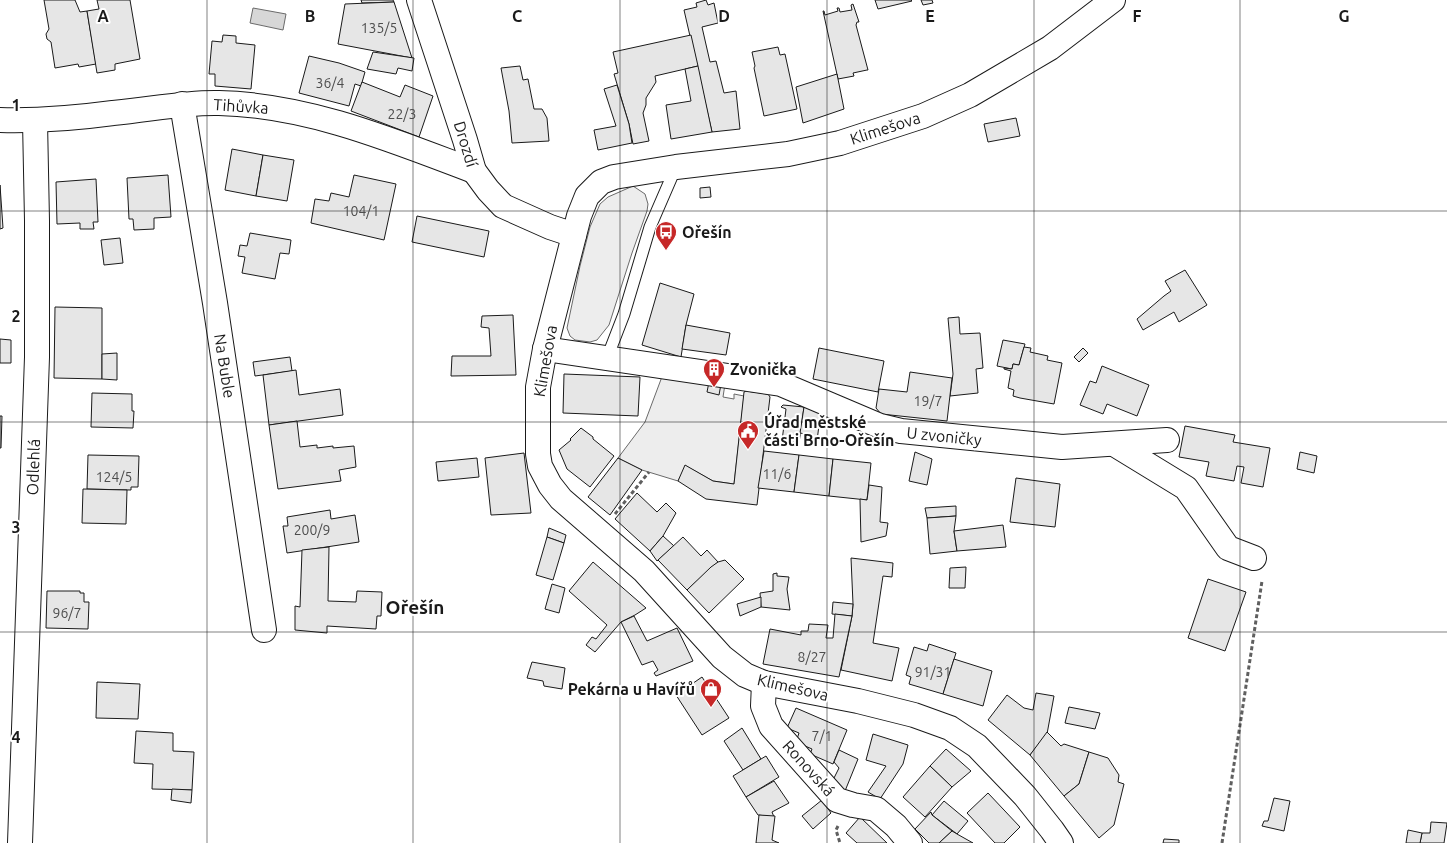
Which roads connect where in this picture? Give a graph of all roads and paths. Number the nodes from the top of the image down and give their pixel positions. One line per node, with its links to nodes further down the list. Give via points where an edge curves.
1 (419, 0): 7 (street, Drozdí)
2 (1113, 0): 6 (street, Klimešova, via 1050,48 970,95 923,116 840,143 788,154)
3 (182, 104): 5 (street, Tihůvka); 7 (street, Tihůvka, via 261,105 302,114 348,125); 16 (street, Na Buble)
4 (0, 120): 5 (street, Tihůvka)
5 (35, 120): 18 (street, Odlehlá, via 37,357)
6 (676, 167): 8 (street, Klimešova, via 601,182 587,196); 10 (lane, via 650,228)
7 (474, 171): 8 (street, Drozdí, via 503,206)
8 (574, 235): 9 (street, Klimešova)
9 (545, 349): 10 (street, U zvoničky); 14 (street, Klimešova, via 538,387 540,466 561,499)
10 (607, 358): 12 (street, U zvoničky, via 781,384 880,426 900,431 1062,447)
11 (1167, 440): 12 (street, U zvoničky)
12 (1114, 444): 15 (street, via 1186,488 1228,548)
13 (650, 472): 14 (path)
14 (600, 532): 17 (street, Klimešova, via 644,571 722,657 745,675)
15 (1254, 558): 21 (path, via 1265,560)
16 (264, 630)
17 (764, 683): 19 (street, Ronovská, via 763,706 771,726 837,800 876,810); 20 (street, Klimešova, via 914,714 950,728 977,746 1025,796)
18 (20, 843)
19 (910, 843)
20 (1061, 843)
21 (1222, 843)

